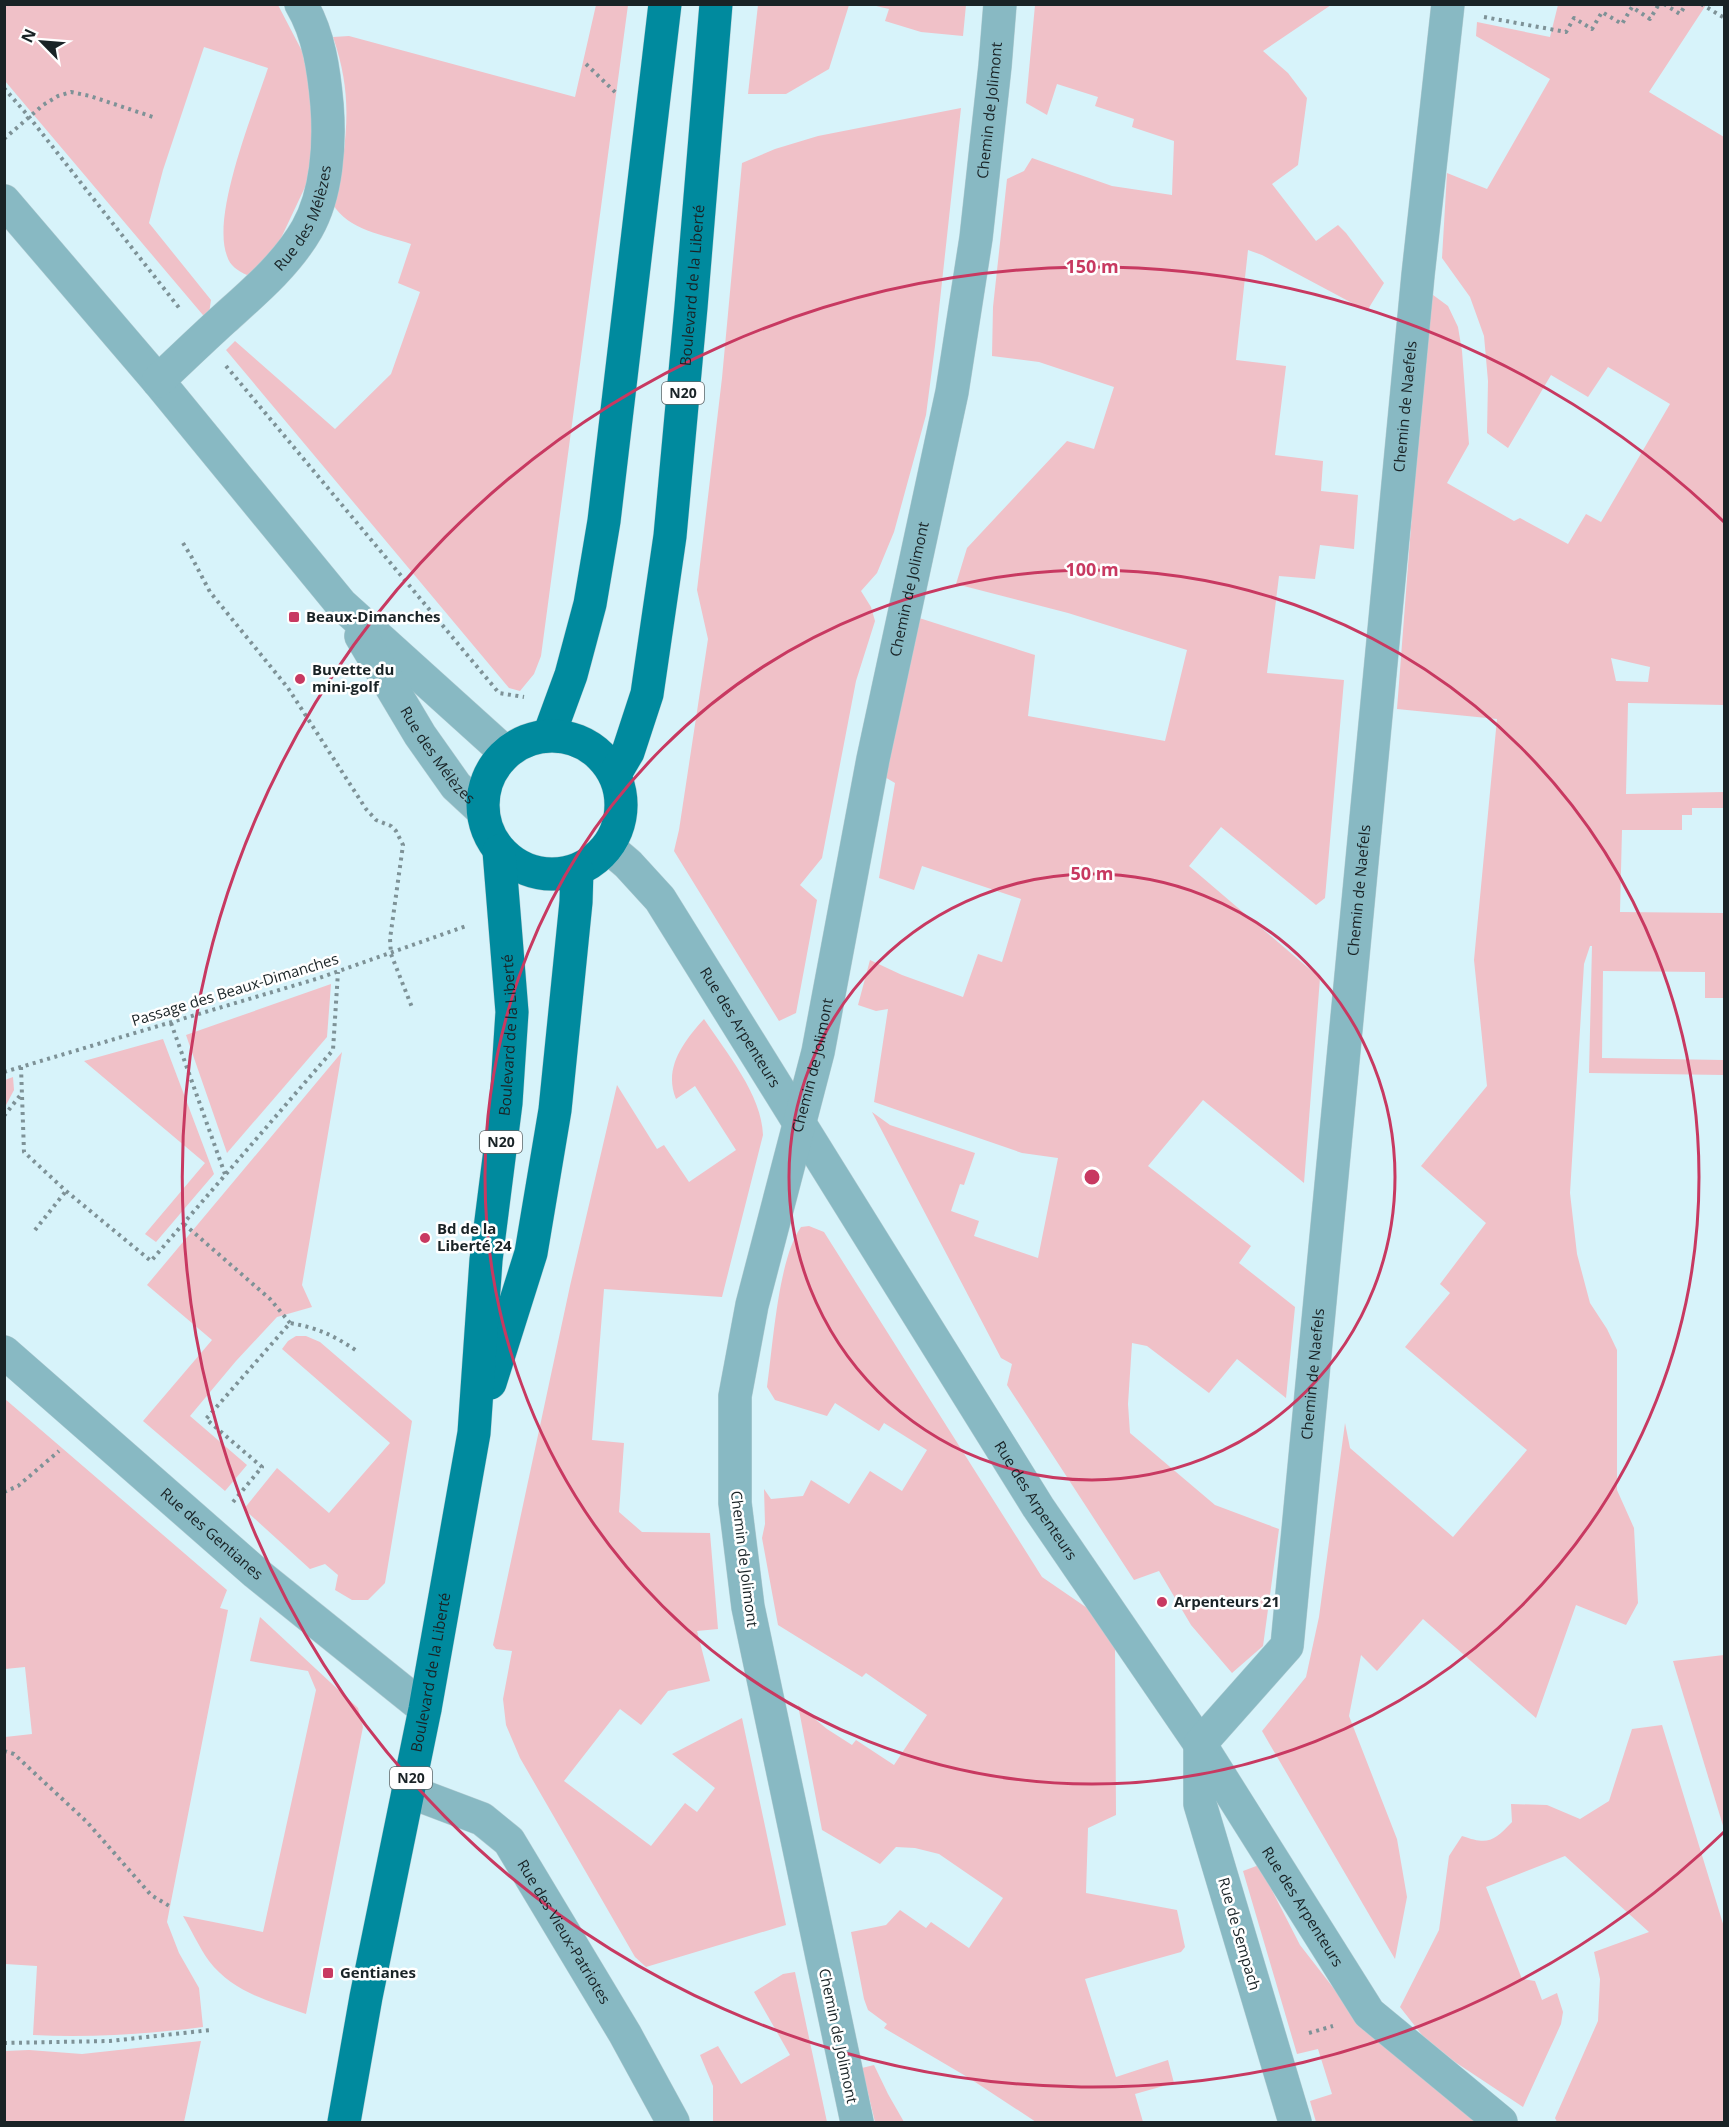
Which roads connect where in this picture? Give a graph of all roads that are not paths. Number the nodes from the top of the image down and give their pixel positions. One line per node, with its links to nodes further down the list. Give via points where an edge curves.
1 (301, 4): 7 (street, Rue des Mélèzes, via 318,44 328,117 321,192 308,227 291,254)
2 (665, 4): 9 (main road, via 604,521 590,604 571,675)
3 (716, 4): 11 (main road, Boulevard de la Liberté / N20, via 670,536 647,694 628,752)
4 (1000, 4): 16 (street, Chemin de Jolimont, via 976,238 952,392 873,759 818,1052)
5 (1448, 4): 20 (street, Chemin de Naefels, via 1418,275 1287,1646)
6 (4, 201): 7 (street, Rue des Mélèzes)
7 (158, 381): 8 (street, Rue des Mélèzes)
8 (341, 603): 10 (street, Rue des Mélèzes); 12 (street, Rue des Mélèzes, via 420,735 456,786)
9 (549, 735): 10 (main road, N20, via 526,740); 11 (main road, N20, via 569,737 588,745 604,757)
10 (506, 753): 12 (main road, N20, via 492,769 484,789)
11 (615, 774): 13 (main road, N20, via 622,811)
12 (483, 811): 14 (main road, N20, via 488,832)
13 (608, 846): 15 (main road, N20, via 595,861); 16 (street, Rue des Arpenteurs, via 660,899)
14 (499, 850): 15 (main road, N20, via 515,864 535,873 556,875); 18 (main road, Boulevard de la Liberté / N20, via 512,1012 506,1103 486,1260)
15 (577, 870): 18 (main road, Boulevard de la Liberté / N20, via 555,1110 531,1253)
16 (799, 1122): 20 (street, Rue des Arpenteurs, via 1038,1508); 24 (street, Chemin de Jolimont, via 752,1305 735,1396 735,1503 748,1607)
17 (4, 1352): 19 (street, Rue des Gentianes, via 256,1573)
18 (474, 1433): 19 (main road, Boulevard de la Liberté / N20)
19 (425, 1709): 21 (main road, Boulevard de la Liberté / N20)
20 (1200, 1744): 25 (street, Rue de Sempach, via 1200,1804); 26 (street, Rue des Arpenteurs, via 1369,2013)
21 (408, 1791): 22 (main road, Boulevard de la Liberté / N20); 23 (street, Rue des Vieux-Patriotes, via 482,1819 509,1841)
22 (344, 2122)
23 (673, 2122)
24 (857, 2122)
25 (1295, 2122)
26 (1501, 2122)

